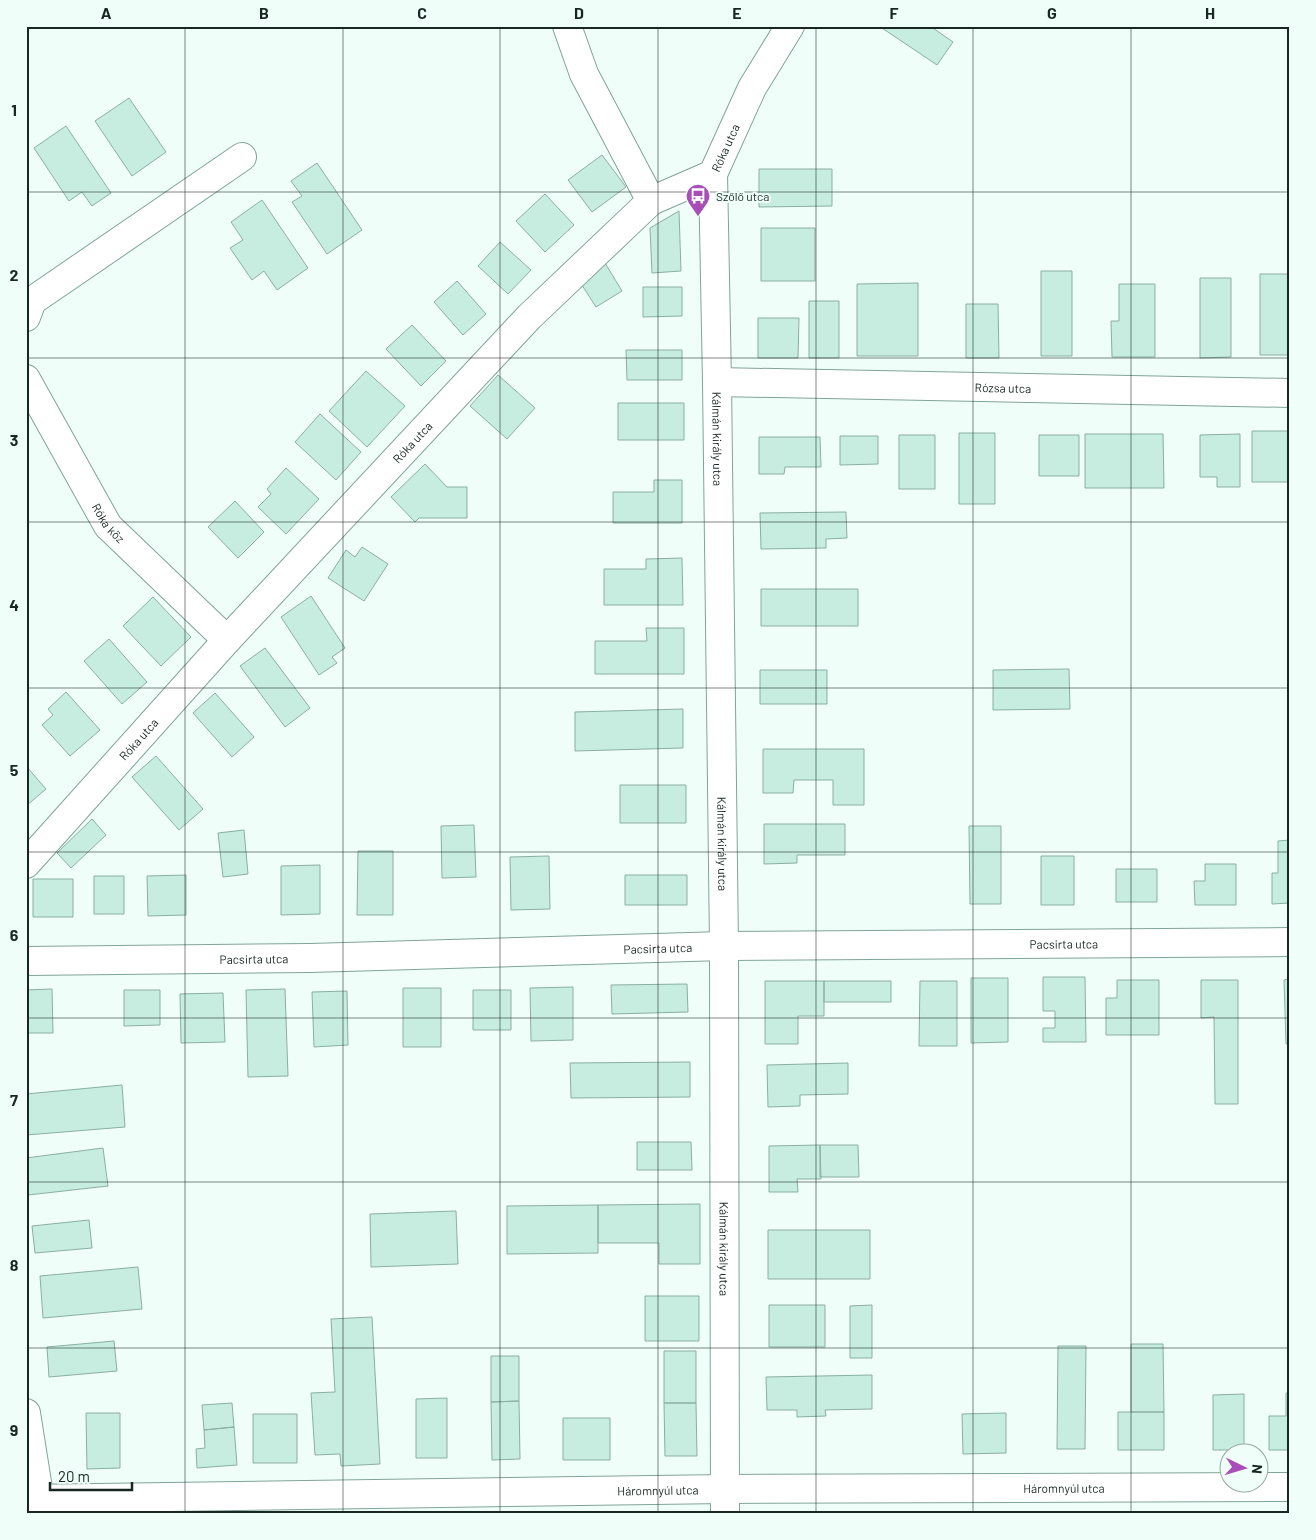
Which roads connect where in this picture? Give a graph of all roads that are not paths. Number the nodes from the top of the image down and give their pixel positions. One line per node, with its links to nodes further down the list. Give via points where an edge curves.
1 (567, 26): 5 (street, via 584,74)
2 (790, 26): 4 (street, Róka utca, via 752,88)
3 (242, 157): 6 (street, via 32,301)
4 (713, 174): 5 (street, Róka utca); 8 (street, Kálmán király utca)
5 (650, 201): 10 (street, Róka utca, via 529,317)
6 (26, 316)
7 (26, 379): 10 (street, Róka köz, via 108,526)
8 (717, 382): 9 (street, Rózsa utca); 13 (street, Kálmán király utca)
9 (1290, 394)
10 (227, 640): 11 (street, Róka utca)
11 (26, 864)
12 (1290, 942): 13 (street, Pacsirta utca)
13 (724, 946): 14 (street, Pacsirta utca, via 310,958); 17 (street, Kálmán király utca)
14 (26, 961)
15 (26, 1413): 18 (street)
16 (1290, 1486): 17 (street, Háromnyúl utca)
17 (725, 1502): 18 (street, Háromnyúl utca)
18 (36, 1504)

